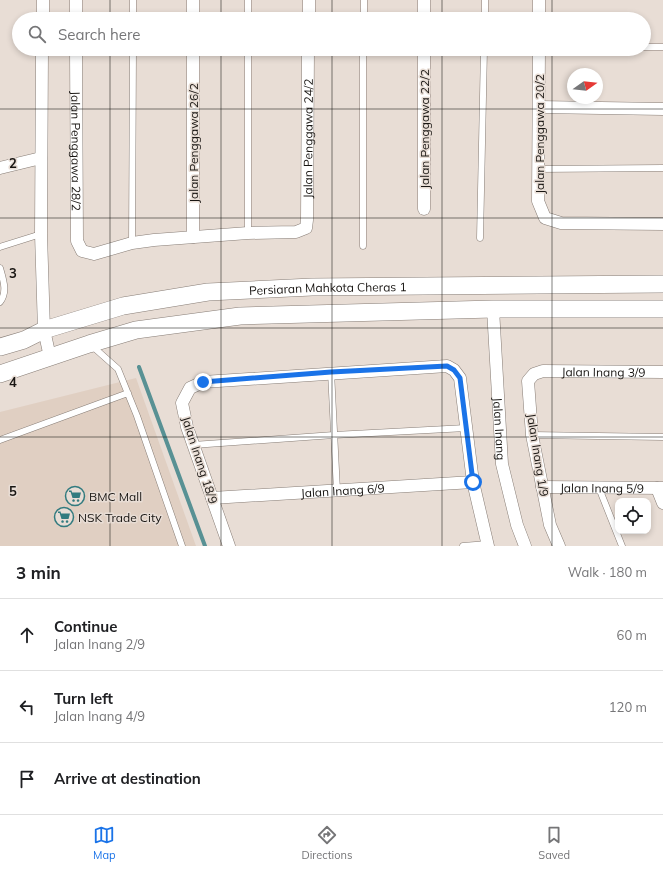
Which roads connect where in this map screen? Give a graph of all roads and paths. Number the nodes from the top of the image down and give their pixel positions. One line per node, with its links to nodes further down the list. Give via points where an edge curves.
1 (43, 0): 11 (street)
2 (76, 0): 12 (street)
3 (133, 0): 13 (lane)
4 (193, 0): 14 (street)
5 (248, 0): 15 (lane)
6 (309, 0): 16 (street)
7 (364, 0): 17 (lane)
8 (424, 0): 18 (street)
9 (485, 0): 19 (lane)
10 (539, 0): 20 (street)
11 (43, 12)
12 (76, 12)
13 (133, 12)
14 (193, 12)
15 (248, 12)
16 (309, 12)
17 (364, 12)
18 (424, 12)
19 (485, 12)
20 (539, 12)
21 (651, 47): 22 (lane)
22 (663, 47)
23 (42, 56): 35 (street)
24 (76, 56): 45 (street, Jalan Penggawa 28/2, via 77,241 82,251 94,254)
25 (133, 56): 45 (lane)
26 (193, 56): 43 (street, Jalan Penggawa 26/2)
27 (248, 56): 42 (lane)
28 (308, 56): 42 (street, Jalan Penggawa 24/2, via 306,228 296,232)
29 (364, 56): 46 (lane)
30 (424, 56): 39 (street, Jalan Penggawa 22/2)
31 (484, 56): 44 (lane)
32 (539, 56): 33 (street, Jalan Penggawa 20/2)
33 (539, 107): 34 (street); 38 (street, Jalan Penggawa 20/2)
34 (663, 109)
35 (41, 158): 36 (street); 41 (street)
36 (0, 168)
37 (663, 168): 38 (lane)
38 (539, 169): 40 (street, Jalan Penggawa 20/2, via 538,201 545,218 561,223)
39 (424, 209)
40 (663, 224)
41 (41, 234): 47 (lane); 53 (street)
42 (248, 234): 43 (street)
43 (193, 237): 45 (street)
44 (480, 238)
45 (132, 243)
46 (363, 246)
47 (0, 247)
48 (0, 268): 50 (lane, via 4,287 4,297)
49 (663, 284): 53 (main road, Persiaran Mahkota Cheras 1, via 312,287 208,292 123,306)
50 (0, 302)
51 (663, 309): 52 (main road, Persiaran Mahkota Cheras 1)
52 (493, 310): 54 (main road, Persiaran Mahkota Cheras 1, via 240,316 136,330); 79 (street, Jalan Inang, via 502,464 517,525)
53 (44, 330): 55 (main road, Persiaran Mahkota Cheras 1, via 24,340); 56 (street)
54 (89, 344): 56 (main road, Persiaran Mahkota Cheras 1); 61 (lane, via 118,369)
55 (0, 347)
56 (50, 357): 60 (main road, Persiaran Mahkota Cheras 1)
57 (543, 371): 59 (street, Jalan Inang 3/9); 64 (street, Jalan Inang 1/9, via 534,374 528,381)
58 (331, 372): 62 (street, via 447,366 460,378); 63 (lane); 67 (street, Jalan Inang 18/9, via 203,382 190,388 182,403)
59 (663, 372)
60 (3, 374)
61 (128, 393): 66 (lane); 76 (lane)
62 (466, 428): 63 (lane); 68 (street)
63 (334, 435): 67 (lane); 72 (lane)
64 (532, 435): 65 (lane); 69 (street, Jalan Inang 1/9)
65 (663, 437)
66 (0, 440)
67 (193, 445): 73 (street, Jalan Inang 18/9)
68 (473, 482): 72 (street, Jalan Inang 6/9); 75 (street)
69 (542, 487): 70 (street, Jalan Inang 5/9); 80 (street, Jalan Inang 1/9, via 550,525)
70 (599, 488): 71 (street, Jalan Inang 5/9); 81 (lane)
71 (660, 488): 74 (street)
72 (337, 491): 73 (street, Jalan Inang 6/9)
73 (212, 498): 77 (street, Jalan Inang 18/9)
74 (663, 503)
75 (488, 545): 78 (lane)
76 (182, 546)
77 (229, 546)
78 (464, 546)
79 (525, 546)
80 (559, 546)
81 (622, 546)

